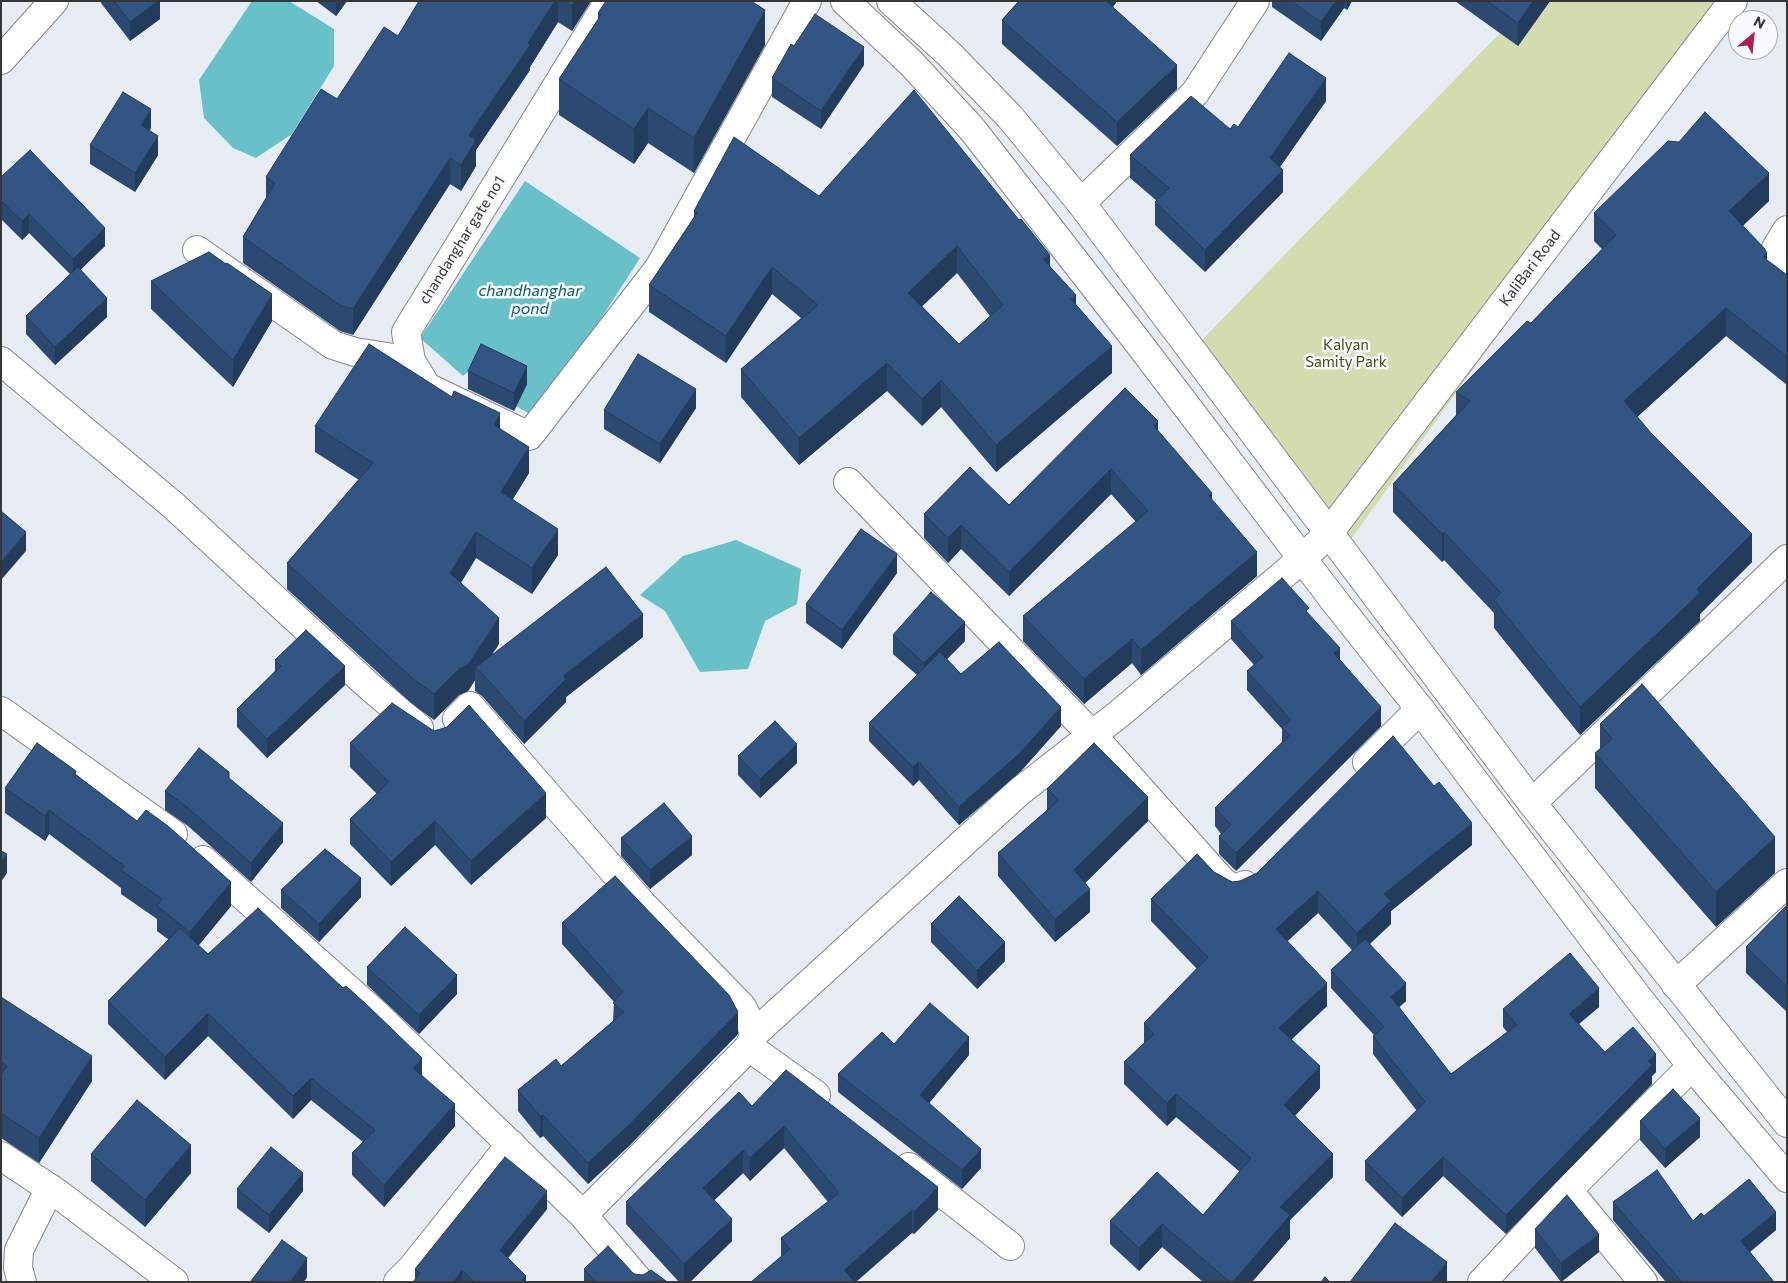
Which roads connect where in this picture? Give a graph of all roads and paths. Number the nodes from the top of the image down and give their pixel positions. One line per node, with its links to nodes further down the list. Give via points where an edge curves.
1 (54, 1): 8 (street)
2 (609, 1): 13 (street, chandanghar gate no1, via 406,332)
3 (807, 1): 13 (street, chandanghar gate no1, via 659,268 529,436 427,386)
4 (846, 1): 17 (street, via 911,63 972,129)
5 (891, 1): 9 (street, via 950,55 1010,117)
6 (1255, 1): 9 (street, via 1195,93)
7 (1732, 1): 16 (street, KaliBari Road)
8 (1, 60)
9 (1081, 203): 16 (street)
10 (1787, 230): 12 (street, via 1776,248 1776,264)
11 (197, 250): 13 (street, via 333,345)
12 (1787, 282)
13 (411, 361)
14 (1, 362): 27 (street, via 174,506 415,725 436,740 470,706 644,905 742,1007)
15 (848, 482): 21 (street)
16 (1328, 534): 17 (street, KaliBari Road); 23 (street)
17 (1302, 559): 19 (street); 21 (street, KaliBari Road)
18 (1787, 559): 23 (street)
19 (1420, 709): 22 (street); 28 (street)
20 (1, 711): 31 (street, via 178,838 377,1015)
21 (1092, 736): 24 (street, via 1223,882 1234,889 1246,884); 27 (street, KaliBari Road, via 1019,792)
22 (1350, 779)
23 (1532, 803): 26 (street)
24 (1260, 870)
25 (1787, 883): 26 (street)
26 (1676, 984): 30 (street)
27 (752, 1040): 29 (street); 37 (street, KaliBari Road)
28 (1692, 1066): 34 (street); 36 (street)
29 (839, 1112)
30 (1787, 1123)
31 (511, 1144): 37 (street); 41 (street)
32 (886, 1149): 38 (street)
33 (1, 1156): 35 (street)
34 (1787, 1178)
35 (50, 1188): 39 (street, via 19,1250 18,1268); 40 (street)
36 (1568, 1190): 43 (street); 44 (street)
37 (583, 1215): 42 (street)
38 (1010, 1246)
39 (22, 1282)
40 (174, 1282)
41 (398, 1282)
42 (640, 1282)
43 (1482, 1282)
44 (1643, 1282)

